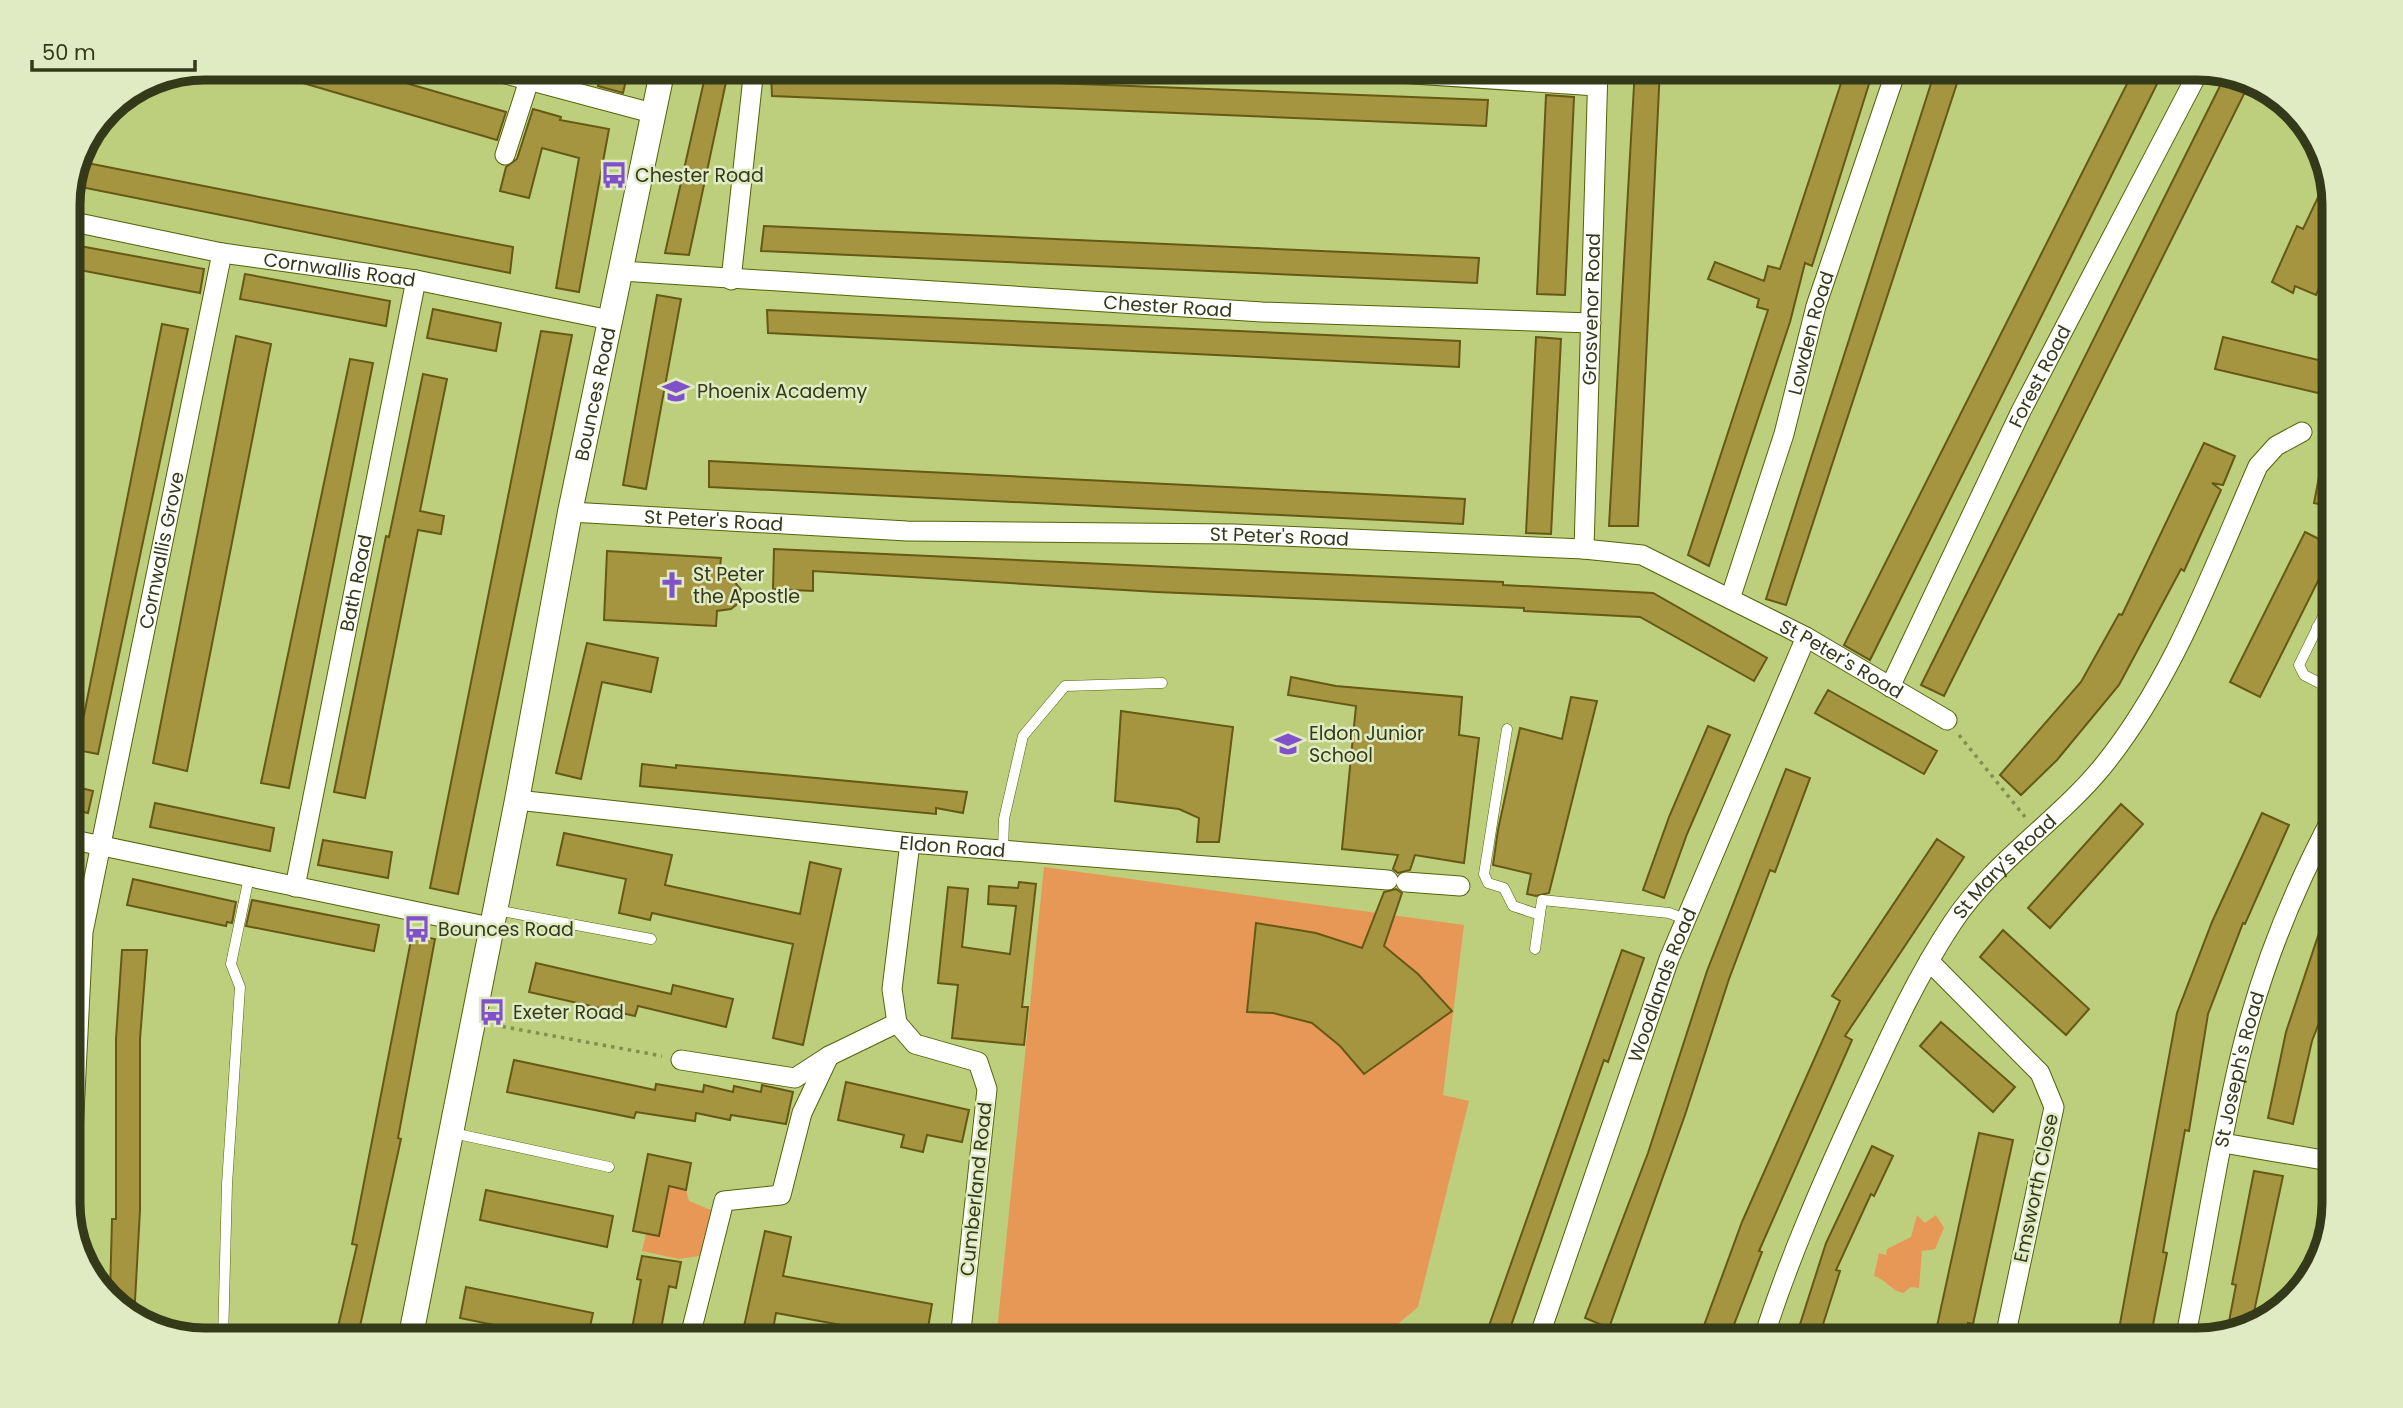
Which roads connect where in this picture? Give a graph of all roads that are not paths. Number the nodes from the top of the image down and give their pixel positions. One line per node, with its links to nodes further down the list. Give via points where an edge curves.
1 (529, 80): 9 (street)
2 (547, 80): 8 (street)
3 (660, 80): 8 (street, Bounces Road)
4 (753, 80): 14 (street)
5 (1598, 80): 16 (street, Grosvenor Road)
6 (1893, 80): 20 (street, Lowden Road, via 1816,306 1784,434)
7 (2194, 80): 27 (street, Forest Road, via 2021,411)
8 (652, 113): 12 (street, Bounces Road)
9 (505, 155)
10 (81, 224): 11 (street, Cornwallis Road)
11 (222, 253): 13 (street, Cornwallis Road); 34 (street, Cornwallis Grove)
12 (621, 271): 14 (street, Chester Road); 15 (street, Bounces Road)
13 (416, 280): 15 (street, Cornwallis Road); 38 (street, Bath Road)
14 (731, 280): 16 (street, Chester Road, via 1262,312)
15 (610, 320): 18 (street, Bounces Road)
16 (1591, 323): 19 (street, Grosvenor Road)
17 (2302, 432): 44 (street, St Mary's Road, via 2276,446 2258,466 2168,668 2110,755 1955,919)
18 (570, 512): 19 (street, St Peter's Road, via 907,531 1234,534); 30 (street, Bounces Road)
19 (1584, 549): 20 (street, St Peter's Road, via 1642,555)
20 (1730, 599): 24 (street, St Peter's Road)
21 (2322, 617): 22 (lane)
22 (2317, 627): 23 (lane); 26 (lane, via 2301,658 2300,671)
23 (2322, 629)
24 (1806, 636): 27 (street, St Peter's Road); 41 (street, Woodlands Road)
25 (1162, 683): 35 (lane, via 1065,685 1023,736 1004,818)
26 (2322, 684)
27 (1890, 687): 28 (street, St Peter's Road)
28 (1947, 720)
29 (1507, 729): 39 (lane, via 1484,874 1489,883 1504,888 1513,906)
30 (517, 800): 33 (street, Eldon Road); 40 (street, Bounces Road)
31 (2322, 836): 50 (street, St Joseph's Road, via 2268,961 2241,1053)
32 (81, 841): 34 (street)
33 (910, 843): 35 (street, Eldon Road); 46 (street, via 892,989)
34 (99, 845): 36 (street); 45 (street, Cornwallis Grove, via 83,932)
35 (1003, 850): 37 (street, Eldon Road)
36 (249, 877): 38 (street); 53 (lane, via 231,964 240,987)
37 (1460, 886)
38 (295, 887): 40 (street)
39 (1540, 915): 41 (lane, via 1542,900 1559,900 1669,913); 43 (lane)
40 (492, 918): 42 (lane); 49 (street, Bounces Road)
41 (1685, 919): 57 (street, Woodlands Road)
42 (651, 939)
43 (1535, 948)
44 (1928, 961): 58 (street, St Mary's Road, via 1828,1170); 59 (street, Emsworth Close, via 2040,1073 2054,1107)
45 (81, 972)
46 (897, 1023): 47 (street); 56 (street, Cumberland Road, via 915,1044 978,1062 987,1089)
47 (829, 1056): 48 (street, via 795,1078); 55 (street, via 802,1113 781,1195 724,1201)
48 (681, 1060)
49 (449, 1132): 52 (lane); 54 (street, Bounces Road)
50 (2223, 1143): 51 (street); 60 (street, St Joseph's Road)
51 (2322, 1160)
52 (609, 1167)
53 (223, 1328)
54 (412, 1328)
55 (691, 1328)
56 (961, 1328)
57 (1542, 1328)
58 (1768, 1328)
59 (2007, 1328)
60 (2187, 1328)

